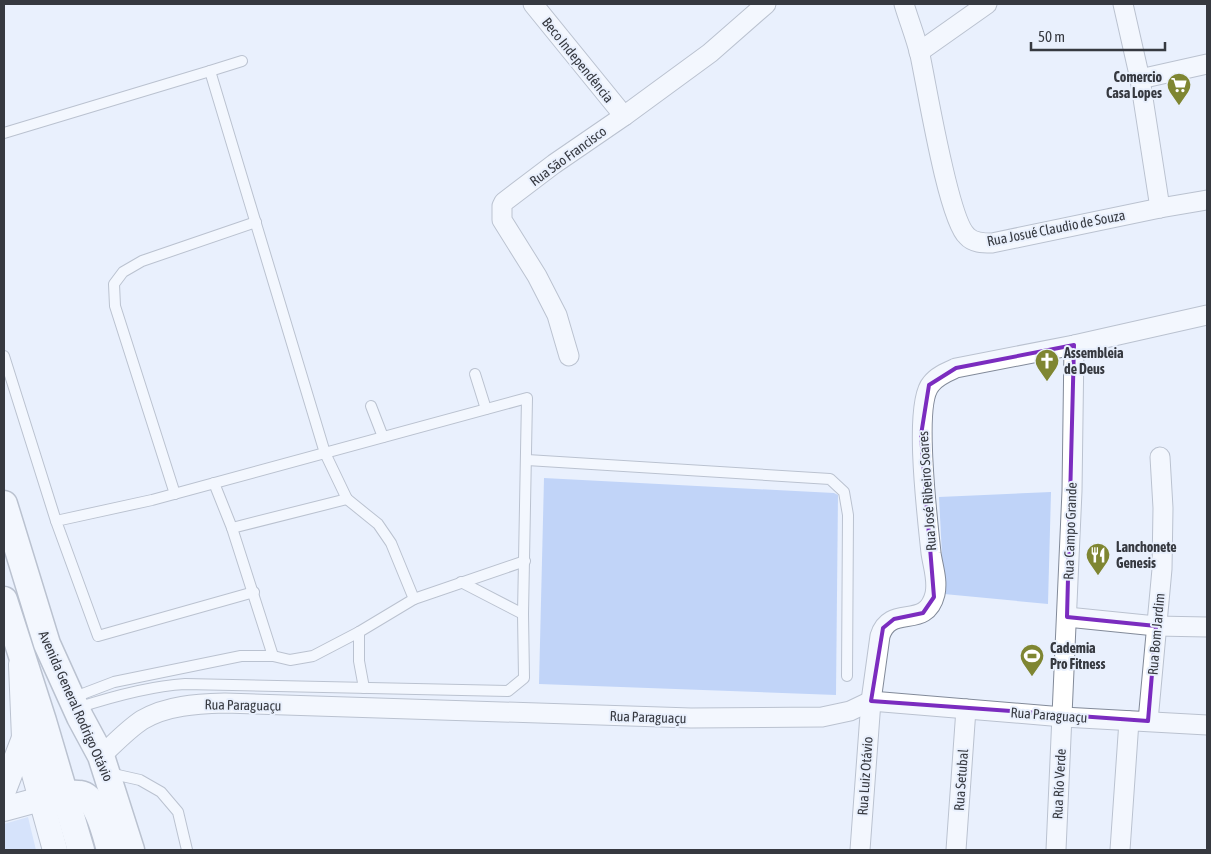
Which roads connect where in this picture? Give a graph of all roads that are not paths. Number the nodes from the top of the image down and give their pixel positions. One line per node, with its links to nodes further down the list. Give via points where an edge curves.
1 (533, 4): 11 (street, Beco Independência)
2 (766, 4): 11 (street, Rua São Francisco, via 710,53)
3 (904, 4): 6 (street, Rua Josué Claudio de Souza)
4 (987, 4): 6 (street)
5 (1123, 4): 10 (street)
6 (920, 52): 14 (street, Rua Josué Claudio de Souza, via 950,196 967,237 992,243)
7 (242, 61): 9 (lane)
8 (1207, 64): 10 (street)
9 (210, 71): 12 (lane); 15 (lane)
10 (1140, 79): 14 (street)
11 (624, 116): 19 (street, Rua São Francisco, via 554,164 502,206 502,220 557,315)
12 (4, 132)
13 (1207, 200): 14 (street, Rua Josué Claudio de Souza)
14 (1160, 208)
15 (256, 222): 24 (lane); 28 (lane, via 142,261 123,272 114,284 115,306)
16 (1207, 315): 17 (street, Rua José Ribeiro Soares)
17 (1074, 345): 39 (street, Rua Campo Grande); 47 (street, Rua José Ribeiro Soares, via 956,368 929,385 921,435 936,589 930,606 923,613 894,619 882,628)
18 (4, 356): 31 (lane)
19 (569, 356)
20 (475, 374): 22 (lane)
21 (371, 406): 23 (lane)
22 (486, 409): 23 (lane); 26 (lane, via 527,398)
23 (383, 437): 24 (lane)
24 (325, 453): 27 (lane); 29 (lane)
25 (1160, 457): 40 (street, Rua Bom Jardim, via 1162,569)
26 (527, 460): 33 (lane); 45 (lane, via 830,479 844,492 848,515)
27 (214, 483): 28 (lane); 32 (lane)
28 (175, 494): 31 (lane)
29 (347, 499): 32 (lane); 36 (lane, via 378,524 391,543)
30 (4, 504): 48 (main road, Avenida General Rodrigo Otávio, via 47,644)
31 (56, 521): 35 (lane, via 98,636)
32 (232, 528): 35 (lane)
33 (525, 561): 34 (lane); 38 (lane)
34 (461, 582): 36 (lane); 38 (lane)
35 (254, 592): 44 (lane)
36 (414, 599): 42 (lane)
37 (4, 600): 43 (main road, Avenida General Rodrigo Otávio)
38 (523, 614): 46 (lane, via 524,678 508,690)
39 (1067, 617): 40 (street); 50 (street, Rua Campo Grande)
40 (1156, 626): 41 (street); 52 (street, Rua Bom Jardim)
41 (1207, 627)
42 (360, 632): 44 (lane, via 313,656 290,660); 46 (lane, via 359,661)
43 (20, 648): 54 (street, Avenida General Rodrigo Otávio); 57 (main road, Avenida General Rodrigo Otávio)
44 (273, 656): 48 (lane, via 241,656 156,672 114,682)
45 (847, 676)
46 (364, 688): 48 (lane, via 171,685 99,701)
47 (871, 701): 49 (street, Rua Paraguaçu); 55 (street, Rua Paraguaçu, via 850,711 822,717 700,718 194,704 166,710 143,720 121,737); 64 (street, Rua Luiz Otávio)
48 (74, 703): 55 (main road, Avenida General Rodrigo Otávio)
49 (966, 709): 50 (street, Rua Paraguaçu); 65 (street, Rua Setubal)
50 (1063, 717): 51 (street, Rua Paraguaçu); 66 (street, Rua Río Verde)
51 (1129, 721): 52 (street, Rua Paraguaçu); 67 (street)
52 (1148, 721): 53 (street, Rua Paraguaçu)
53 (1207, 725)
54 (24, 738): 56 (street); 57 (street, Avenida General Rodrigo Otávio)
55 (104, 765): 62 (main road, Avenida General Rodrigo Otávio); 63 (lane, via 161,792 178,812)
56 (4, 790)
57 (53, 797): 58 (street); 59 (street, Avenida General Rodrigo Otávio); 60 (main road, Avenida General Rodrigo Otávio); 61 (main road, via 86,796 101,821)
58 (4, 809)
59 (55, 850)
60 (80, 850)
61 (110, 850)
62 (131, 850)
63 (187, 850)
64 (860, 850)
65 (956, 850)
66 (1056, 850)
67 (1120, 850)

